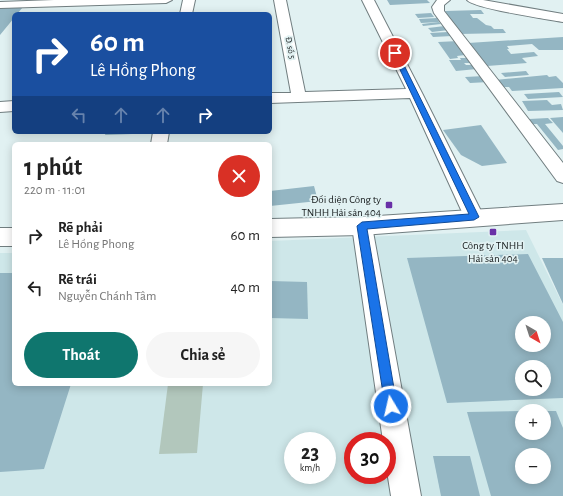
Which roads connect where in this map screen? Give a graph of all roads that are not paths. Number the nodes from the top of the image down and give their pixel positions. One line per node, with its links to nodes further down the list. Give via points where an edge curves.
1 (166, 0): 7 (street)
2 (188, 0): 10 (street)
3 (280, 0): 13 (street, Đ. số 5)
4 (368, 0): 12 (street)
5 (444, 0): 17 (street, via 440,2 438,11)
6 (473, 0): 11 (street)
7 (89, 1): 8 (street); 9 (street)
8 (0, 5)
9 (83, 12)
10 (186, 12)
11 (563, 18)
12 (415, 93): 13 (street); 19 (street)
13 (299, 97): 14 (street)
14 (272, 98)
15 (12, 106): 16 (street)
16 (0, 107)
17 (563, 176)
18 (563, 212): 19 (highway)
19 (474, 217): 20 (highway)
20 (362, 226): 21 (highway); 24 (street)
21 (272, 228)
22 (0, 237): 23 (highway)
23 (12, 237)
24 (406, 496)

